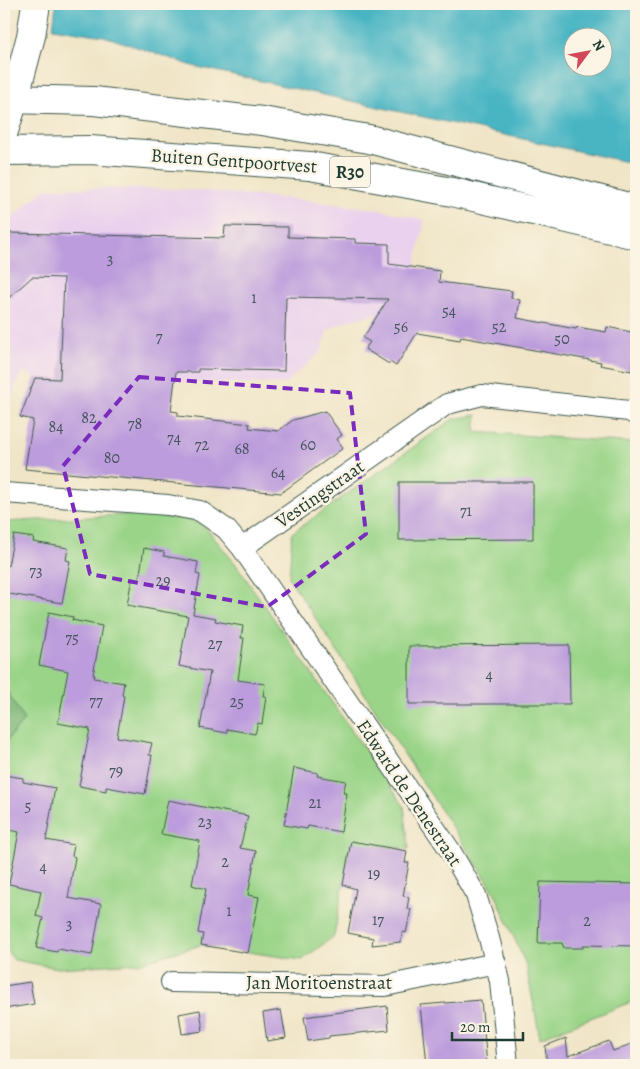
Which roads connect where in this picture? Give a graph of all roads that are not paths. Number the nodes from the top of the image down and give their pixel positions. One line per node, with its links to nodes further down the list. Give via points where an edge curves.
1 (36, 4): 2 (main road, via 31,36)
2 (9, 99): 3 (main road); 5 (main road, Buiten Gentpoortvest / R30, via 94,102 262,121 369,139)
3 (4, 131)
4 (4, 151): 6 (main road, Buiten Gentpoortvest / R30, via 90,150 310,166 452,192)
5 (636, 210)
6 (636, 235)
7 (636, 415): 9 (street, Vestingstraat, via 629,411 482,395 447,404)
8 (4, 493): 9 (street, via 168,505 200,511 226,529)
9 (242, 548): 10 (street, Edward de Denestraat, via 450,850 476,895)
10 (496, 963): 11 (street, Jan Moritoenstraat, via 385,986); 12 (street, Edward de Denestraat)
11 (171, 982)
12 (508, 1065)

